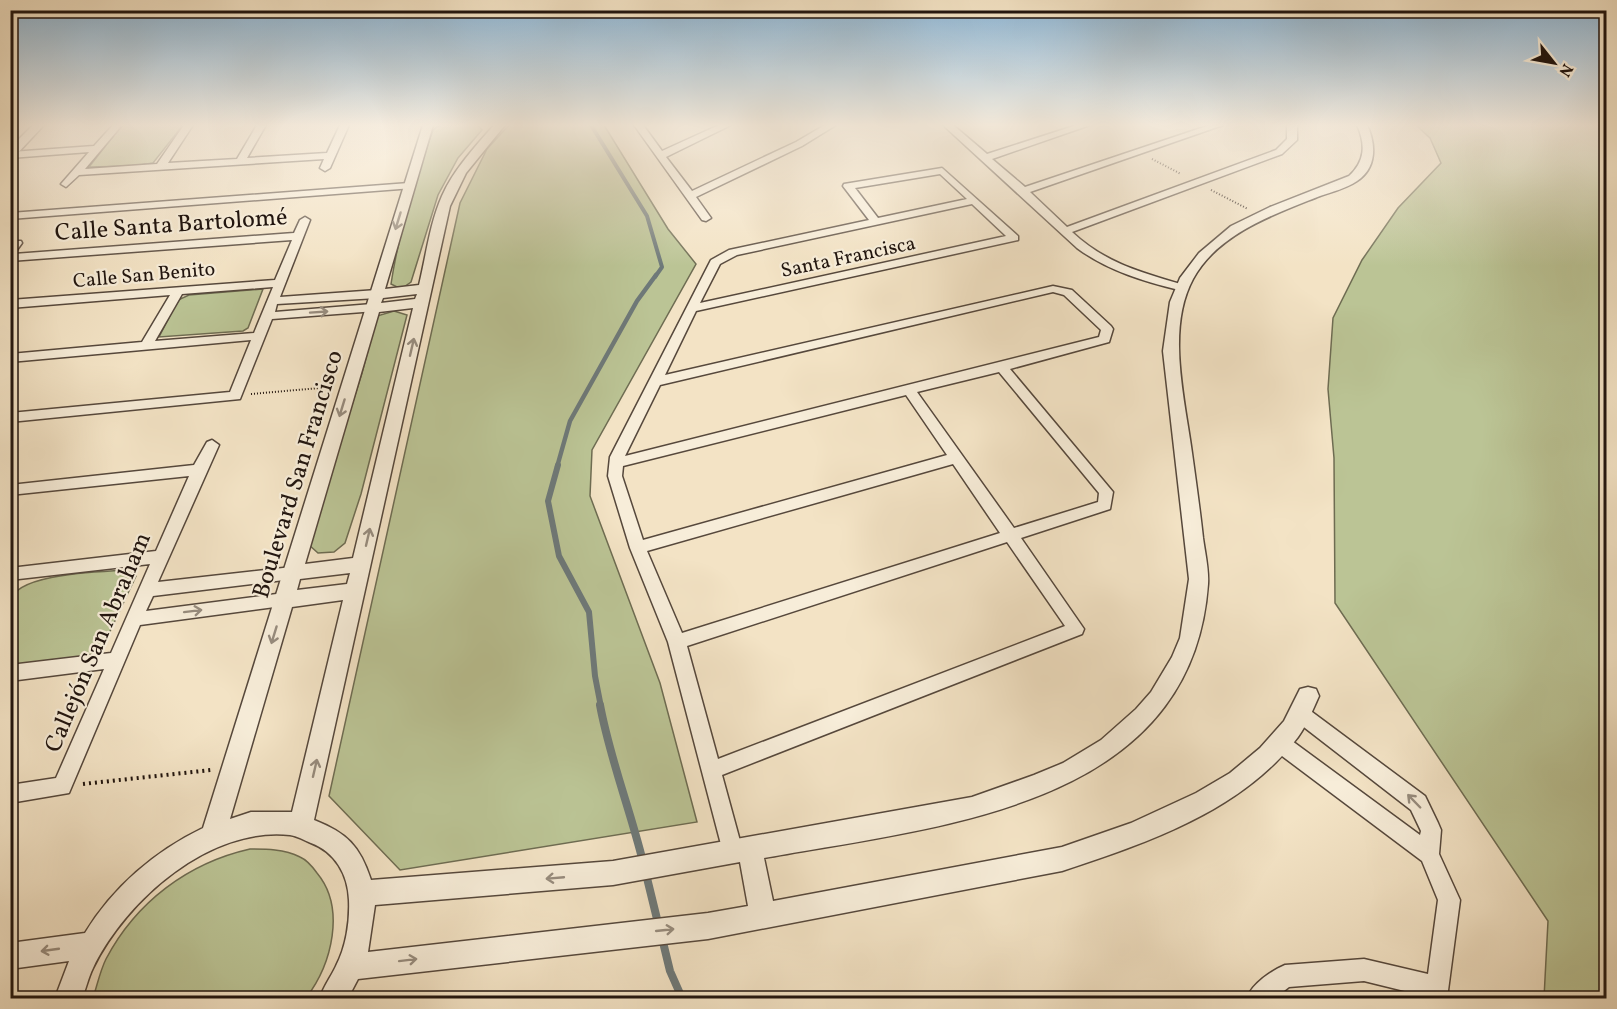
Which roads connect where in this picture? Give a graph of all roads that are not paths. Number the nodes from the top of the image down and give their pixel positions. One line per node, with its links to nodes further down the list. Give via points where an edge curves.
1 (80, 172): 12 (street)
2 (413, 172): 13 (street, Boulevard San Francisco)
3 (462, 172): 27 (street, via 450,191)
4 (672, 172): 15 (street)
5 (740, 172): 15 (street)
6 (935, 172): 20 (street, via 848,186)
7 (943, 172): 16 (street)
8 (1001, 172): 14 (street)
9 (1082, 172): 14 (street)
10 (1225, 172): 21 (street)
11 (1361, 172): 25 (street, via 1340,185 1236,229 1204,256)
12 (66, 184)
13 (409, 186): 17 (street); 29 (street, Boulevard San Francisco, one-way to 29)
14 (1023, 192): 21 (street)
15 (690, 196): 18 (street)
16 (974, 201): 20 (street); 31 (street, Santa Francisca, via 1014,238)
17 (10, 216)
18 (706, 218)
19 (305, 220): 22 (street)
20 (876, 222): 31 (street, via 733,252 715,262)
21 (1065, 231): 25 (street, via 1098,259)
22 (300, 236): 23 (street, Calle Santa Bartolomé); 24 (street, Calle Santa Bartolomé)
23 (10, 258)
24 (280, 283): 26 (street, Calle San Benito); 28 (street, Calle Santa Bartolomé)
25 (1183, 288): 64 (street, via 1177,302 1171,351 1199,579 1189,639 1175,674 1132,728 1107,749 1071,771 1028,789 972,808)
26 (178, 291): 30 (street, Calle San Benito); 34 (street)
27 (424, 296): 29 (street); 48 (street, one-way to 27)
28 (272, 301): 29 (street); 32 (street, Calle Santa Bartolomé)
29 (374, 301): 32 (street, one-way to 29); 49 (street, Boulevard San Francisco, one-way to 49)
30 (10, 304)
31 (690, 309): 37 (street)
32 (265, 316): 33 (street, Calle Santa Bartolomé)
33 (257, 336): 34 (street); 39 (street, Calle Santa Bartolomé, via 235,396)
34 (147, 346): 35 (street)
35 (10, 358)
36 (1002, 367): 37 (street, via 1105,339 1107,329 1068,292 1053,289); 38 (street); 45 (street, via 1106,492 1105,506)
37 (653, 382): 42 (street)
38 (909, 390): 41 (street); 42 (street)
39 (10, 418)
40 (212, 445): 43 (street, Callejón San Abraham)
41 (956, 458): 45 (street); 46 (street)
42 (616, 464): 46 (street, via 615,476)
43 (199, 470): 44 (street); 47 (street, Callejón San Abraham)
44 (10, 490)
45 (1012, 536): 55 (street); 60 (street, via 1076,629)
46 (638, 548): 55 (street)
47 (161, 557): 50 (street); 51 (street, Callejón San Abraham)
48 (362, 564): 49 (street); 52 (street)
49 (292, 573): 51 (street); 53 (street, Boulevard San Francisco)
50 (12, 576)
51 (147, 590): 54 (street, Callejón San Abraham)
52 (356, 591): 53 (street); 62 (street, one-way to 52)
53 (284, 600): 54 (street, one-way to 53); 63 (street, Boulevard San Francisco, one-way to 63)
54 (135, 619): 56 (street, Callejón San Abraham)
55 (677, 642): 60 (street)
56 (117, 660): 57 (street); 61 (street, Callejón San Abraham, via 62,786)
57 (10, 673)
58 (1305, 705): 59 (street); 65 (street, one-way to 58, via 1431,830 1418,803)
59 (1281, 744): 65 (street); 67 (street, via 1215,795 1181,815 1118,842 1062,859)
60 (712, 770): 64 (street)
61 (10, 794)
62 (302, 825): 63 (street, via 258,824); 66 (street, via 320,832 342,849 357,873)
63 (213, 836): 68 (street, via 145,879)
64 (742, 850): 66 (street, one-way to 66, via 613,873); 67 (street)
65 (1429, 854): 71 (street, via 1449,900)
66 (362, 893): 70 (street, via 363,916)
67 (763, 917): 70 (street, one-way to 67)
68 (90, 945): 69 (street, one-way to 69); 72 (street)
69 (10, 956)
70 (350, 967): 73 (street)
71 (1437, 993): 74 (street, via 1364,970 1285,976)
72 (69, 999)
73 (333, 999)
74 (1258, 999)

